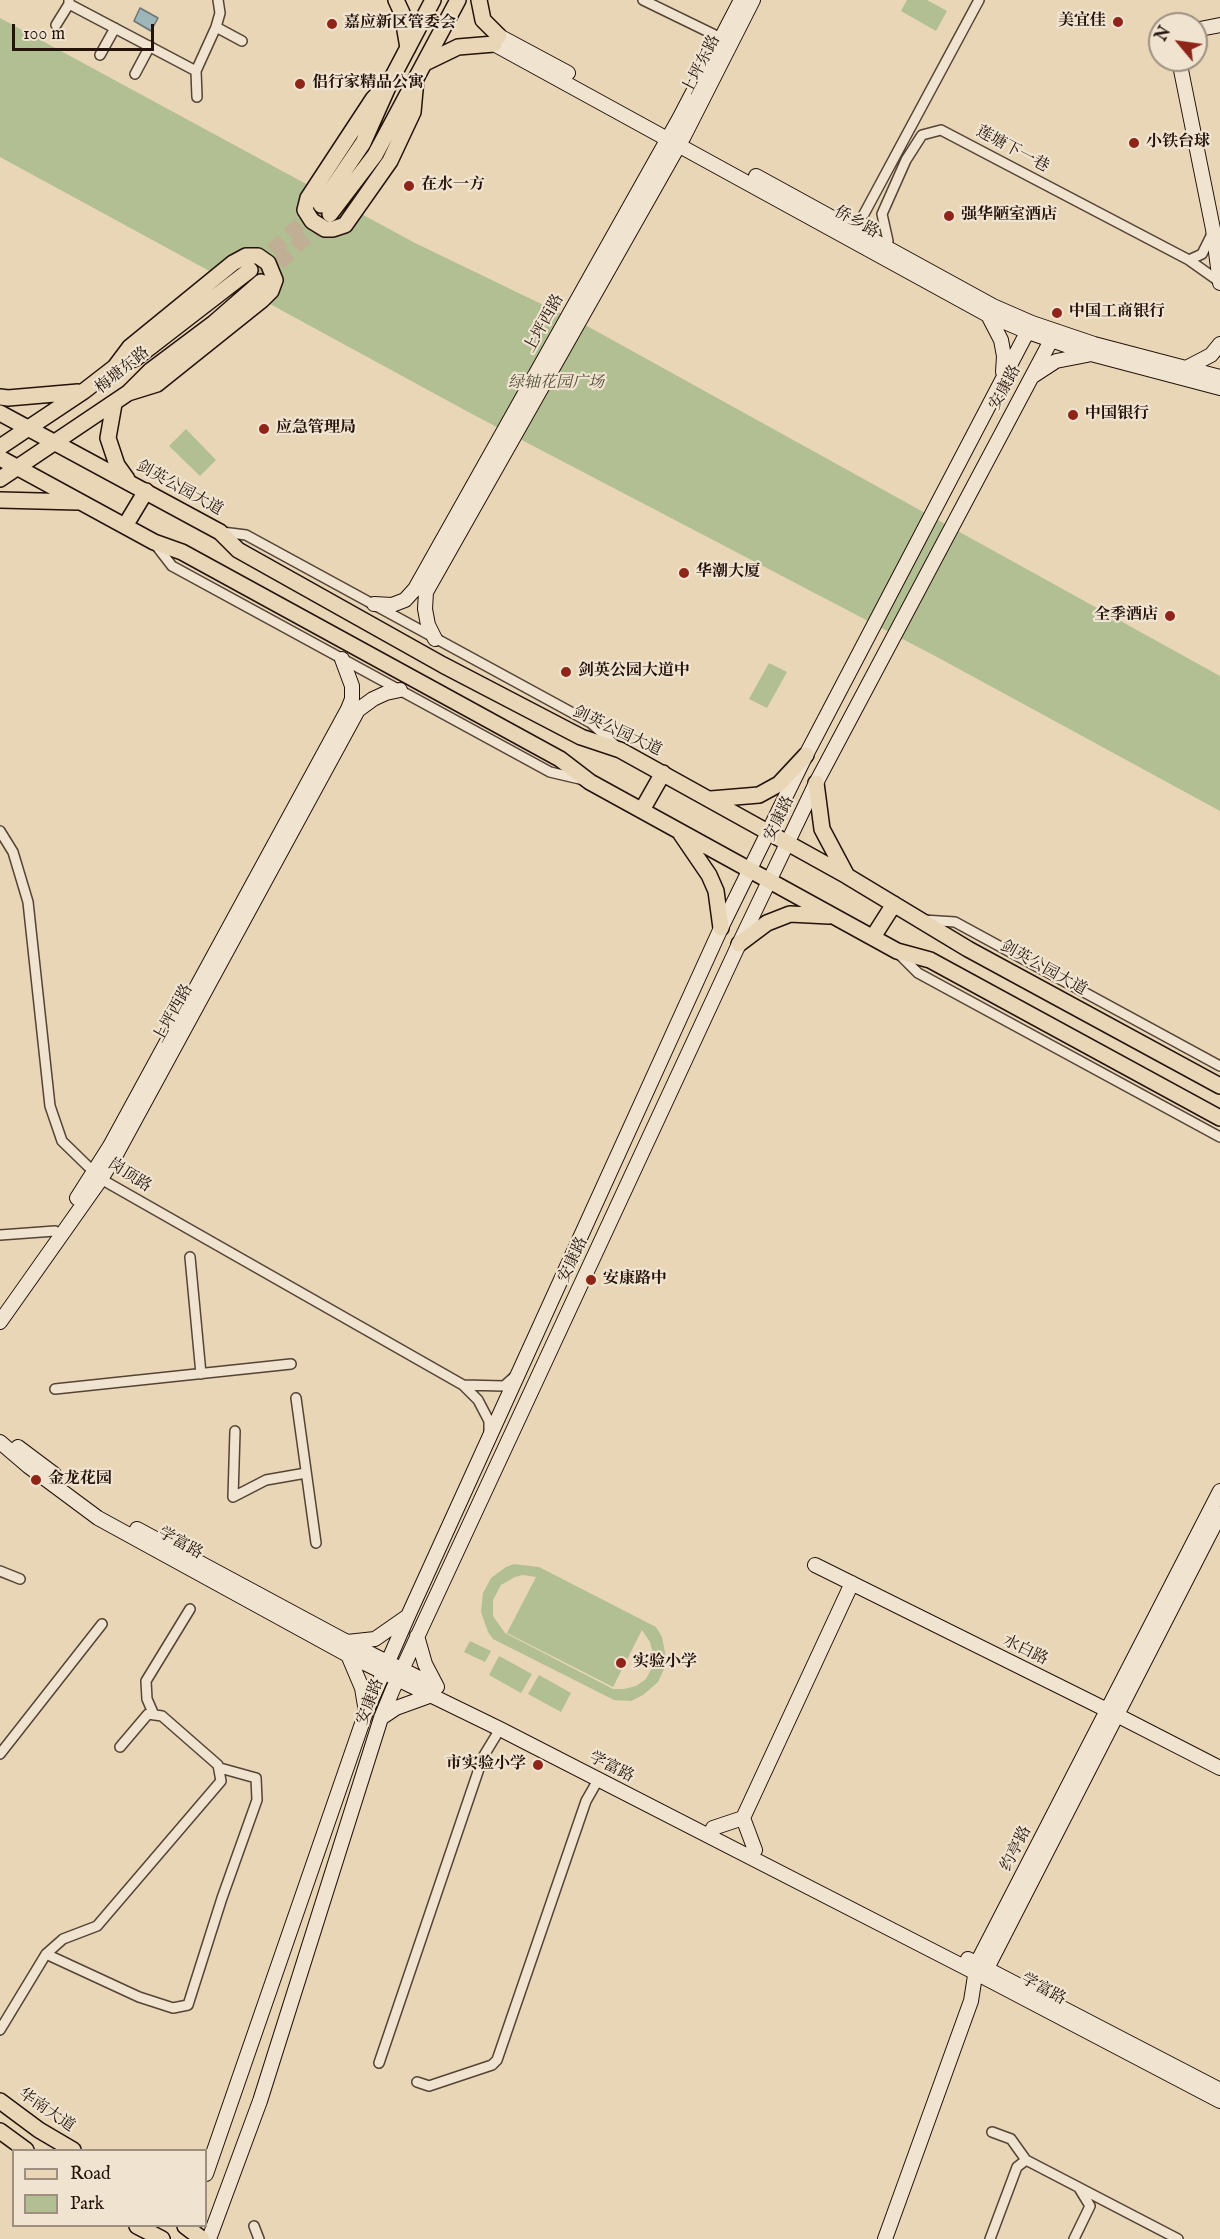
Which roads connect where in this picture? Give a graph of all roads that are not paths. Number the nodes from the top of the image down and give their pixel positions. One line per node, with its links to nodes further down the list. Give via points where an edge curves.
1 (218, 0): 12 (street)
2 (396, 0): 18 (main road)
3 (433, 0): 18 (main road)
4 (458, 0): 20 (main road)
5 (479, 0): 15 (main road, via 483,20)
6 (643, 0): 14 (street)
7 (741, 0): 27 (street, 上坪东路)
8 (753, 0): 27 (street, 上坪东路)
9 (979, 0): 28 (street)
10 (69, 2): 11 (street); 13 (street)
11 (56, 25)
12 (216, 27): 16 (street); 21 (street)
13 (115, 28): 17 (street); 19 (street)
14 (719, 37)
15 (497, 40): 20 (main road, via 458,47); 27 (street, 侨乡路)
16 (242, 41)
17 (150, 46): 21 (street); 23 (street)
18 (408, 48): 24 (main road)
19 (100, 55)
20 (425, 63): 25 (main road)
21 (196, 70): 26 (street)
22 (1181, 72): 29 (street)
23 (135, 74)
24 (392, 78): 25 (main road, via 363,143 325,209 375,155); 25 (main road, via 373,99 308,198 305,210 312,221 325,229 345,225 390,161 413,112)
25 (416, 79)
26 (197, 97)
27 (676, 137): 35 (street, 侨乡路); 36 (street, 侨乡路); 66 (street, 上坪西路)
28 (864, 214)
29 (1213, 229): 31 (street, via 1202,254); 34 (street)
30 (888, 241): 31 (street, 莲塘下一巷, via 882,214 906,160 922,135 941,130)
31 (1190, 260): 34 (street, 莲塘下一巷)
32 (250, 270): 40 (main road, 梅塘东路, via 136,358)
33 (261, 282): 48 (main road, 梅塘东路)
34 (1220, 282)
35 (988, 315): 36 (street, 侨乡路); 43 (street, via 1001,340)
36 (1030, 328): 37 (street, 侨乡路); 43 (street, 安康路)
37 (1053, 336): 39 (street, 侨乡路); 41 (street, 侨乡路); 44 (street, 安康路)
38 (1220, 344): 41 (street, via 1211,355)
39 (1091, 354): 44 (street, via 1056,361); 45 (street, 侨乡路)
40 (115, 367): 46 (main road, 梅塘东路); 48 (main road, via 130,346 233,263 246,256 258,256 268,263 275,280 262,300 157,384)
41 (1186, 368): 42 (street, 侨乡路)
42 (1220, 376)
43 (1002, 379): 47 (street, 安康路)
44 (1029, 379): 50 (street, 安康路)
45 (1220, 388)
46 (84, 391): 49 (main road); 53 (main road, 梅塘东路)
47 (996, 392): 50 (street); 73 (street, 安康路)
48 (128, 393): 51 (main road, 梅塘东路)
49 (0, 397)
50 (1017, 403): 76 (street, 安康路)
51 (114, 404): 54 (main road, 梅塘东路); 59 (main road, via 108,438 117,465)
52 (0, 413): 53 (main road, 剑英公园大道)
53 (29, 428): 54 (main road, 剑英公园大道); 55 (main road, 梅塘东路)
54 (56, 442): 57 (main road, 梅塘东路); 59 (main road, 剑英公园大道)
55 (0, 447)
56 (0, 458): 57 (main road)
57 (18, 467): 58 (main road, 梅塘东路); 62 (main road)
58 (0, 479)
59 (129, 482): 60 (main road, 剑英公园大道)
60 (146, 491): 63 (main road); 64 (main road, 剑英公园大道)
61 (0, 500): 62 (main road)
62 (84, 503): 63 (main road)
63 (126, 526): 65 (main road)
64 (220, 532): 67 (street, via 246,535); 72 (main road, 剑英公园大道, via 238,550 443,665 581,737)
65 (154, 542): 69 (street, via 172,566); 75 (main road, via 182,552 550,753)
66 (420, 590): 67 (street, via 392,605); 68 (street)
67 (374, 604): 68 (street)
68 (435, 639): 72 (street, via 591,723)
69 (342, 659): 70 (street); 71 (street, via 352,686)
70 (400, 690): 71 (street); 75 (street, via 550,772)
71 (353, 709): 97 (street, 上坪西路)
72 (620, 750): 74 (main road, 剑英公园大道)
73 (806, 755): 77 (main road, via 779,784 759,795); 81 (street, 安康路)
74 (663, 773): 77 (main road, 剑英公园大道); 78 (main road)
75 (590, 782): 78 (main road)
76 (816, 783): 82 (street, 安康路); 84 (main road, via 822,829)
77 (710, 799): 81 (main road, 剑英公园大道)
78 (642, 810): 79 (main road)
79 (678, 829): 83 (main road); 89 (main road, via 716,891)
80 (0, 831): 97 (street, 岗顶路, via 13,852 28,902 50,1106 62,1141)
81 (768, 832): 82 (main road, 剑英公园大道); 83 (street, 安康路)
82 (787, 843): 84 (main road, 剑英公园大道); 85 (street, 安康路)
83 (750, 869): 85 (main road); 89 (street, 安康路)
84 (847, 876): 86 (main road, 剑英公园大道)
85 (770, 880): 87 (main road); 91 (street, 安康路)
86 (894, 903): 88 (main road, 剑英公园大道); 90 (main road)
87 (836, 917): 90 (main road); 91 (main road, via 790,914 767,923)
88 (921, 920): 93 (street, via 955,922); 94 (main road, 剑英公园大道)
89 (721, 928): 105 (street, 安康路)
90 (873, 937): 92 (main road)
91 (739, 944): 122 (street, 安康路)
92 (897, 951): 95 (main road, via 930,960); 96 (street, via 918,973)
93 (1220, 1066)
94 (1220, 1086)
95 (1220, 1118)
96 (1220, 1137)
97 (98, 1175): 98 (street, 上坪西路); 102 (street, 上坪西路); 106 (street, 岗顶路)
98 (55, 1231): 99 (street); 101 (street, 上坪西路)
99 (0, 1235)
100 (190, 1257): 104 (street)
101 (0, 1311)
102 (0, 1322)
103 (291, 1364): 104 (street)
104 (201, 1374): 107 (street)
105 (518, 1374): 106 (street, via 504,1386); 111 (street, 安康路)
106 (463, 1385): 111 (street, via 478,1400 489,1421)
107 (55, 1389)
108 (296, 1398): 113 (street)
109 (235, 1431): 113 (street, via 233,1497 266,1480)
110 (0, 1433): 127 (street, 学富路, via 103,1510)
111 (488, 1440): 119 (street, 安康路)
112 (0, 1442): 127 (street, 学富路, via 98,1518)
113 (306, 1473): 116 (street)
114 (1220, 1491): 132 (street, 约亭路)
115 (1220, 1515): 132 (street, 约亭路)
116 (316, 1543)
117 (815, 1565): 121 (street, 水白路)
118 (0, 1571): 120 (street)
119 (426, 1577): 122 (street); 124 (street, 安康路)
120 (20, 1579)
121 (852, 1583): 132 (street, 水白路); 141 (street)
122 (441, 1585): 126 (street, 安康路)
123 (190, 1609): 133 (street, via 146,1681 147,1699)
124 (408, 1616): 127 (street, via 375,1639); 128 (street, 安康路)
125 (102, 1624): 137 (street)
126 (417, 1636): 129 (street, 安康路); 130 (street)
127 (347, 1649): 128 (street, 学富路); 131 (street, via 362,1688)
128 (386, 1667): 129 (street, 学富路); 130 (street, 学富路); 131 (street, 安康路)
129 (402, 1670): 130 (street, 学富路); 134 (street, 安康路)
130 (435, 1691): 134 (street); 135 (street, 学富路); 142 (street, 学富路)
131 (366, 1712): 157 (street, 安康路)
132 (1112, 1712): 139 (street, 水白路); 145 (street, 约亭路)
133 (154, 1715): 136 (street, via 148,1714); 138 (street, via 162,1716)
134 (381, 1718): 164 (street, 安康路, via 260,2101)
135 (500, 1730): 140 (street, 学富路); 147 (street, via 483,1757)
136 (120, 1747)
137 (0, 1754)
138 (220, 1768): 144 (street, via 220,1782 97,1926 63,1939); 144 (street, via 256,1778 257,1800 188,2005 173,2008 138,1997)
139 (1220, 1768)
140 (598, 1780): 145 (street, 学富路); 148 (street, via 586,1801 497,2060 429,2086)
141 (743, 1818): 142 (street); 143 (street)
142 (712, 1828): 143 (street, 学富路)
143 (755, 1850): 145 (street, 学富路)
144 (46, 1954): 146 (street)
145 (980, 1970): 149 (street, 学富路); 151 (street, 学富路); 166 (street, 约亭路); 167 (street, 约亭路, via 978,2005)
146 (0, 2030)
147 (379, 2063)
148 (417, 2082)
149 (1220, 2090)
150 (0, 2101): 155 (main road, 华南大道)
151 (1220, 2101)
152 (0, 2131): 154 (main road)
153 (992, 2132): 156 (street, via 1011,2139)
154 (23, 2149)
155 (70, 2149)
156 (1026, 2160): 158 (street); 168 (street, via 1017,2167)
157 (207, 2171)
158 (1079, 2188): 169 (street, via 1090,2206); 170 (street)
159 (254, 2226): 165 (street)
160 (139, 2227): 162 (main road)
161 (186, 2229): 163 (main road)
162 (162, 2239)
163 (202, 2239)
164 (209, 2239)
165 (259, 2239)
166 (885, 2239)
167 (894, 2239)
168 (990, 2239)
169 (1074, 2239)
170 (1178, 2239)

